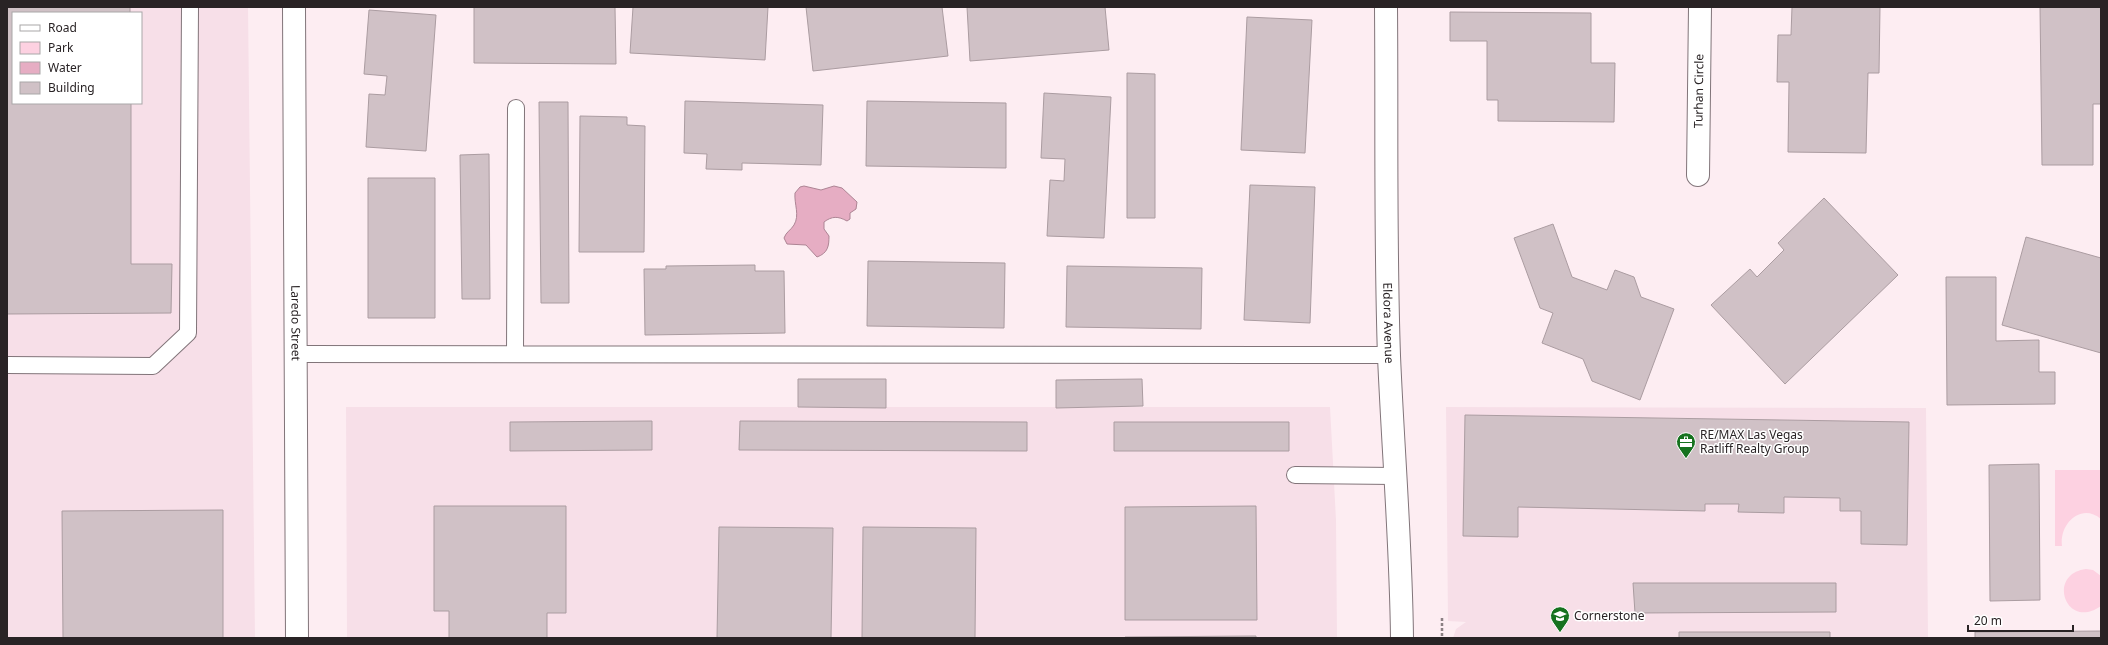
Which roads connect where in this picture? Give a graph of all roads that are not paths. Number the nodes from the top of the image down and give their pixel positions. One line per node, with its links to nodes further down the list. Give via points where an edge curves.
1 (190, 7): 10 (lane, via 188,333 153,366)
2 (294, 7): 7 (street, Laredo Street)
3 (1386, 7): 9 (street, Eldora Avenue)
4 (1700, 7): 6 (street, Turhan Circle)
5 (516, 108): 8 (lane)
6 (1698, 175)
7 (296, 354): 8 (lane); 13 (street, Laredo Street)
8 (516, 354): 9 (lane)
9 (1389, 355): 12 (street, Eldora Avenue)
10 (7, 365)
11 (1295, 475): 12 (lane)
12 (1395, 476): 14 (street, Eldora Avenue, via 1401,564)
13 (297, 638)
14 (1402, 638)

